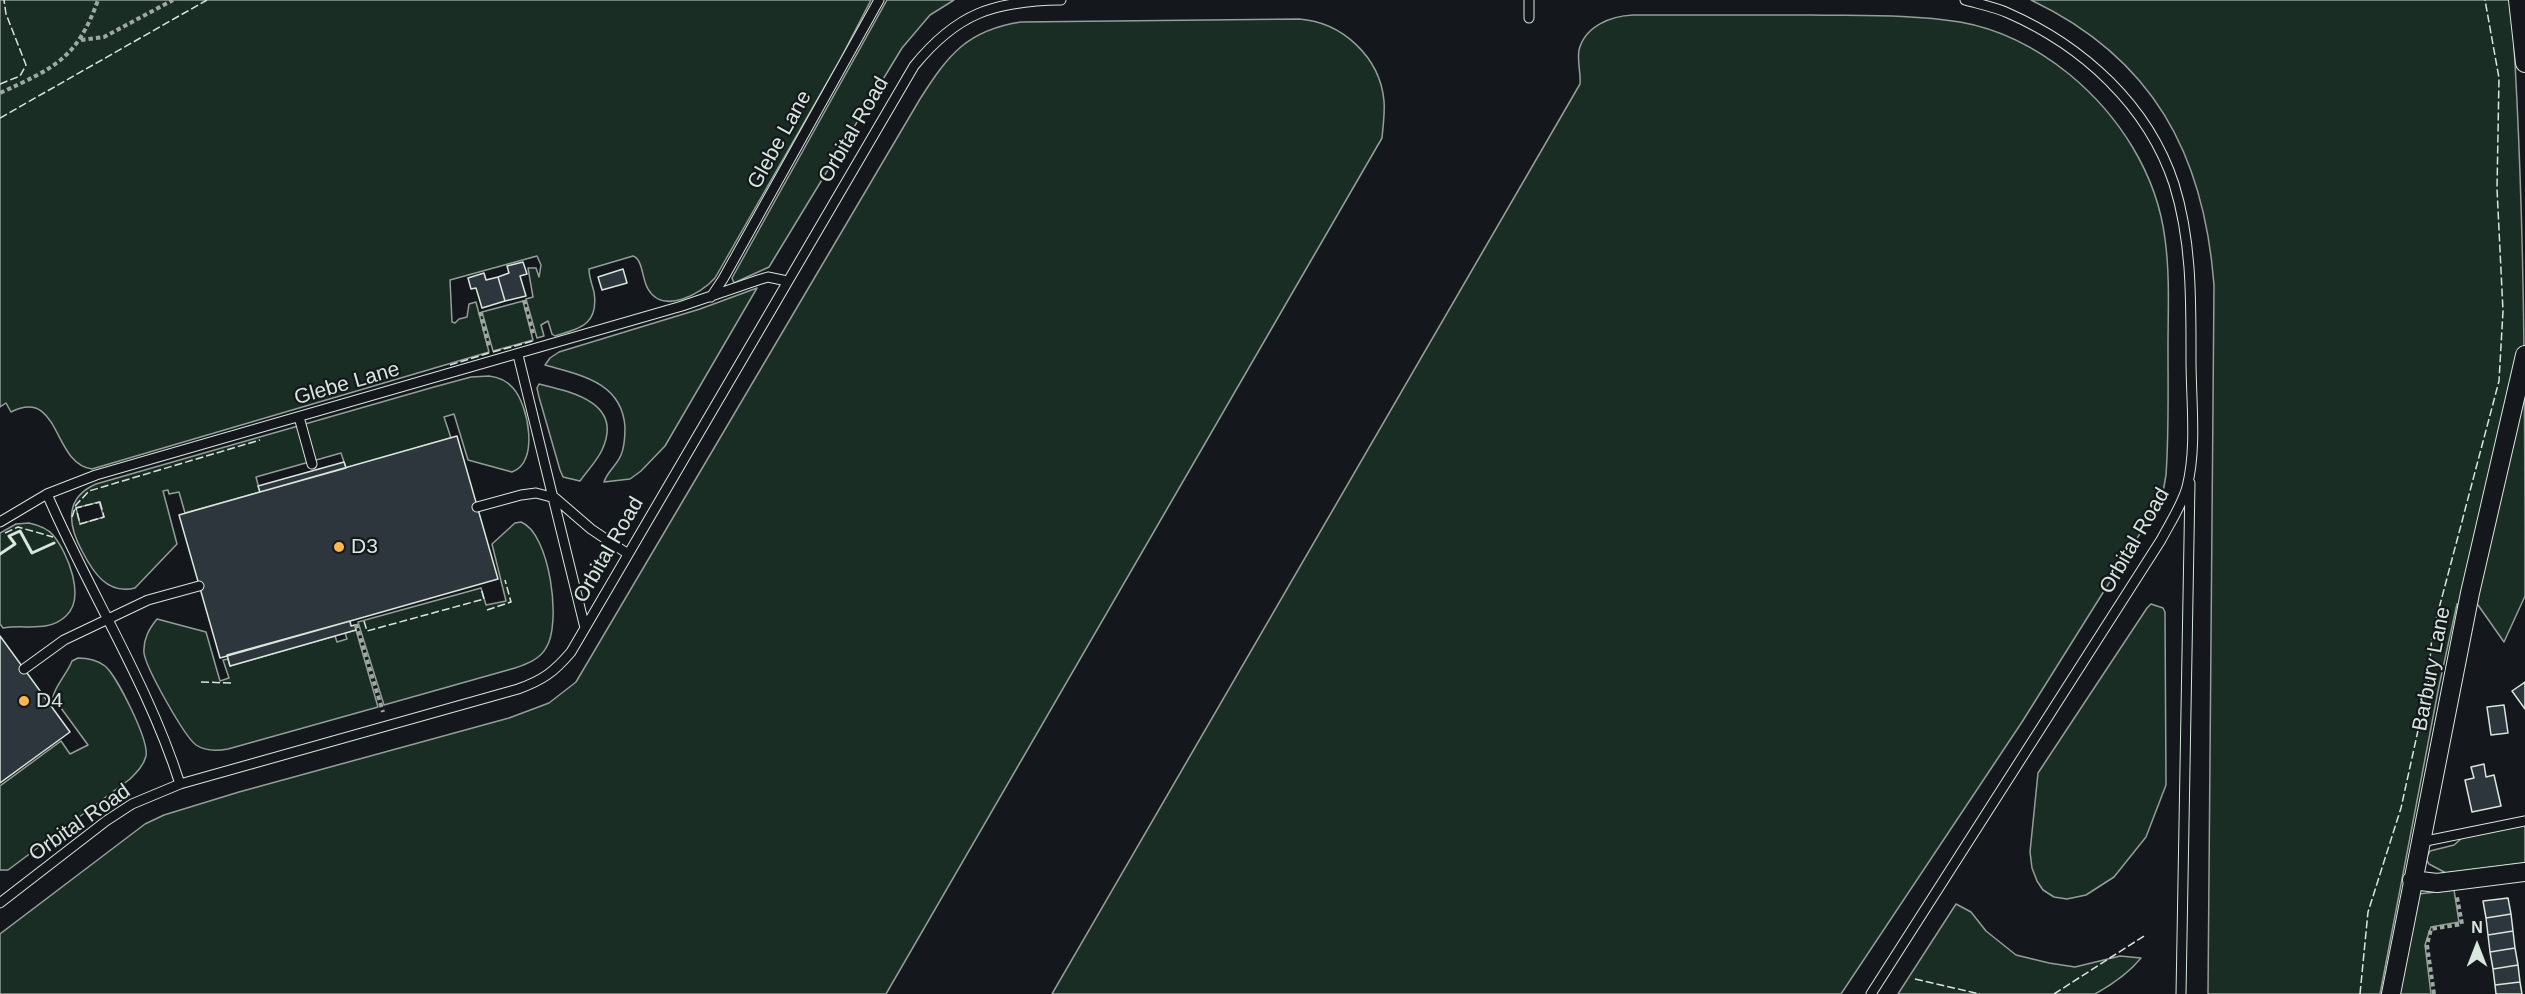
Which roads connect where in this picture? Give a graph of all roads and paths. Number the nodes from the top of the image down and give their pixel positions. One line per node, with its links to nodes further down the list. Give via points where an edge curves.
1 (98, 0): 9 (path)
2 (173, 0): 9 (path, via 104,37)
3 (879, 0): 13 (lane, Glebe Lane)
4 (1061, 0): 12 (lane, Orbital Road, via 990,8 965,18 930,45 896,93)
5 (1529, 0): 8 (lane)
6 (1965, 0): 21 (lane, Orbital Road, via 2007,12 2053,36 2093,64 2128,101 2162,156 2174,184 2189,259)
7 (2518, 0): 10 (street)
8 (1529, 18)
9 (80, 40): 11 (path, via 62,60)
10 (2525, 63)
11 (0, 93)
12 (787, 281): 13 (lane, Glebe Lane, via 768,277); 27 (lane, Orbital Road)
13 (711, 297): 16 (lane, Glebe Lane)
14 (524, 300): 16 (path)
15 (480, 312): 19 (path)
16 (538, 349): 17 (lane, Glebe Lane)
17 (518, 354): 19 (lane, Glebe Lane); 24 (lane)
18 (2525, 355): 36 (street, Barbury Lane, via 2470,593)
19 (493, 361): 20 (lane, Glebe Lane)
20 (298, 417): 22 (lane); 23 (lane, Glebe Lane, via 96,475)
21 (2192, 448): 41 (lane, Orbital Road, via 2187,487 2161,540); 42 (lane)
22 (312, 464)
23 (47, 494): 26 (lane, Glebe Lane); 29 (lane)
24 (555, 498): 25 (lane, via 536,493); 27 (lane); 31 (lane)
25 (477, 507)
26 (0, 522)
27 (628, 554): 31 (lane, Orbital Road)
28 (199, 585): 29 (lane, via 148,600)
29 (106, 620): 32 (lane, via 64,640); 34 (lane, via 160,730)
30 (356, 624): 33 (path)
31 (585, 628): 33 (lane, Orbital Road, via 560,666 541,681)
32 (24, 669)
33 (387, 726): 34 (lane, Orbital Road)
34 (180, 784): 40 (lane, Orbital Road, via 132,804 106,821)
35 (2525, 821): 36 (lane)
36 (2421, 842): 38 (street, Barbury Lane)
37 (2525, 872): 39 (street)
38 (2412, 880): 39 (street); 43 (street, Barbury Lane)
39 (2455, 881): 44 (path, via 2462,924 2431,929 2427,945)
40 (0, 903)
41 (1870, 994)
42 (2181, 994)
43 (2391, 994)
44 (2434, 994)

